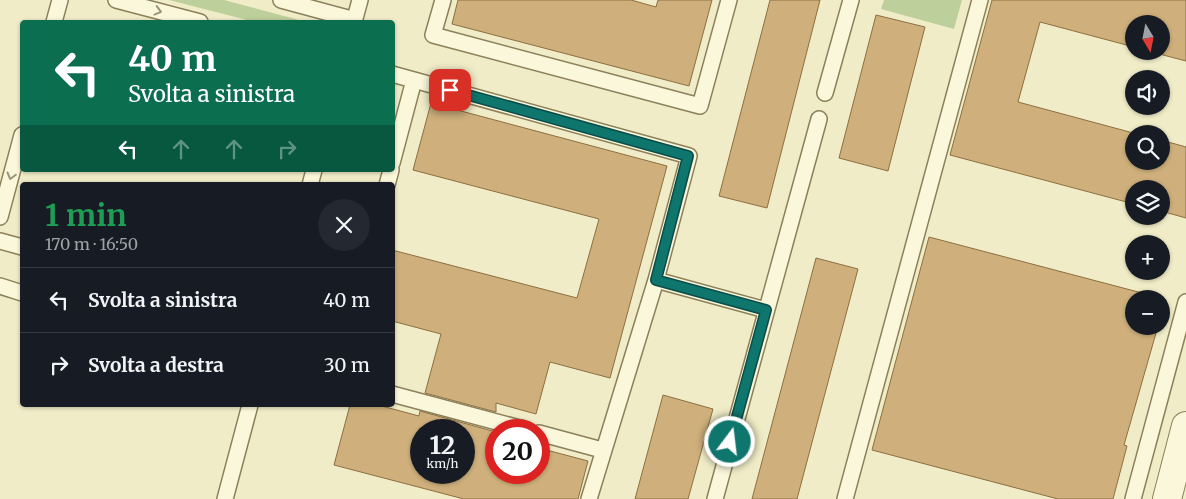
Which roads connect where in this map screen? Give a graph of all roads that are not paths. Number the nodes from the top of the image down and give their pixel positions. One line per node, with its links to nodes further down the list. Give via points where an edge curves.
1 (60, 0): 9 (lane)
2 (116, 0): 10 (lane, one-way to 10)
3 (281, 0): 11 (lane)
4 (360, 0): 12 (lane)
5 (443, 0): 6 (lane, via 433,35 700,106)
6 (729, 0)
7 (850, 0): 15 (lane)
8 (980, 0): 36 (lane)
9 (55, 20)
10 (192, 20)
11 (351, 20)
12 (355, 20)
13 (395, 75): 14 (lane)
14 (414, 80): 18 (lane); 22 (lane, via 688,156)
15 (826, 93)
16 (820, 119): 26 (lane)
17 (20, 142): 19 (lane, one-way to 19)
18 (395, 152)
19 (0, 217)
20 (0, 241): 21 (lane)
21 (20, 246)
22 (656, 280): 26 (lane); 32 (lane)
23 (0, 286): 24 (lane)
24 (20, 291)
25 (1186, 302): 37 (lane)
26 (766, 310): 35 (lane)
27 (395, 395): 29 (lane)
28 (249, 407): 33 (lane)
29 (486, 419)
30 (1186, 426): 38 (street)
31 (550, 436): 32 (lane)
32 (602, 450): 34 (lane)
33 (225, 499)
34 (589, 499)
35 (715, 499)
36 (845, 499)
37 (1133, 499)
38 (1168, 499)

